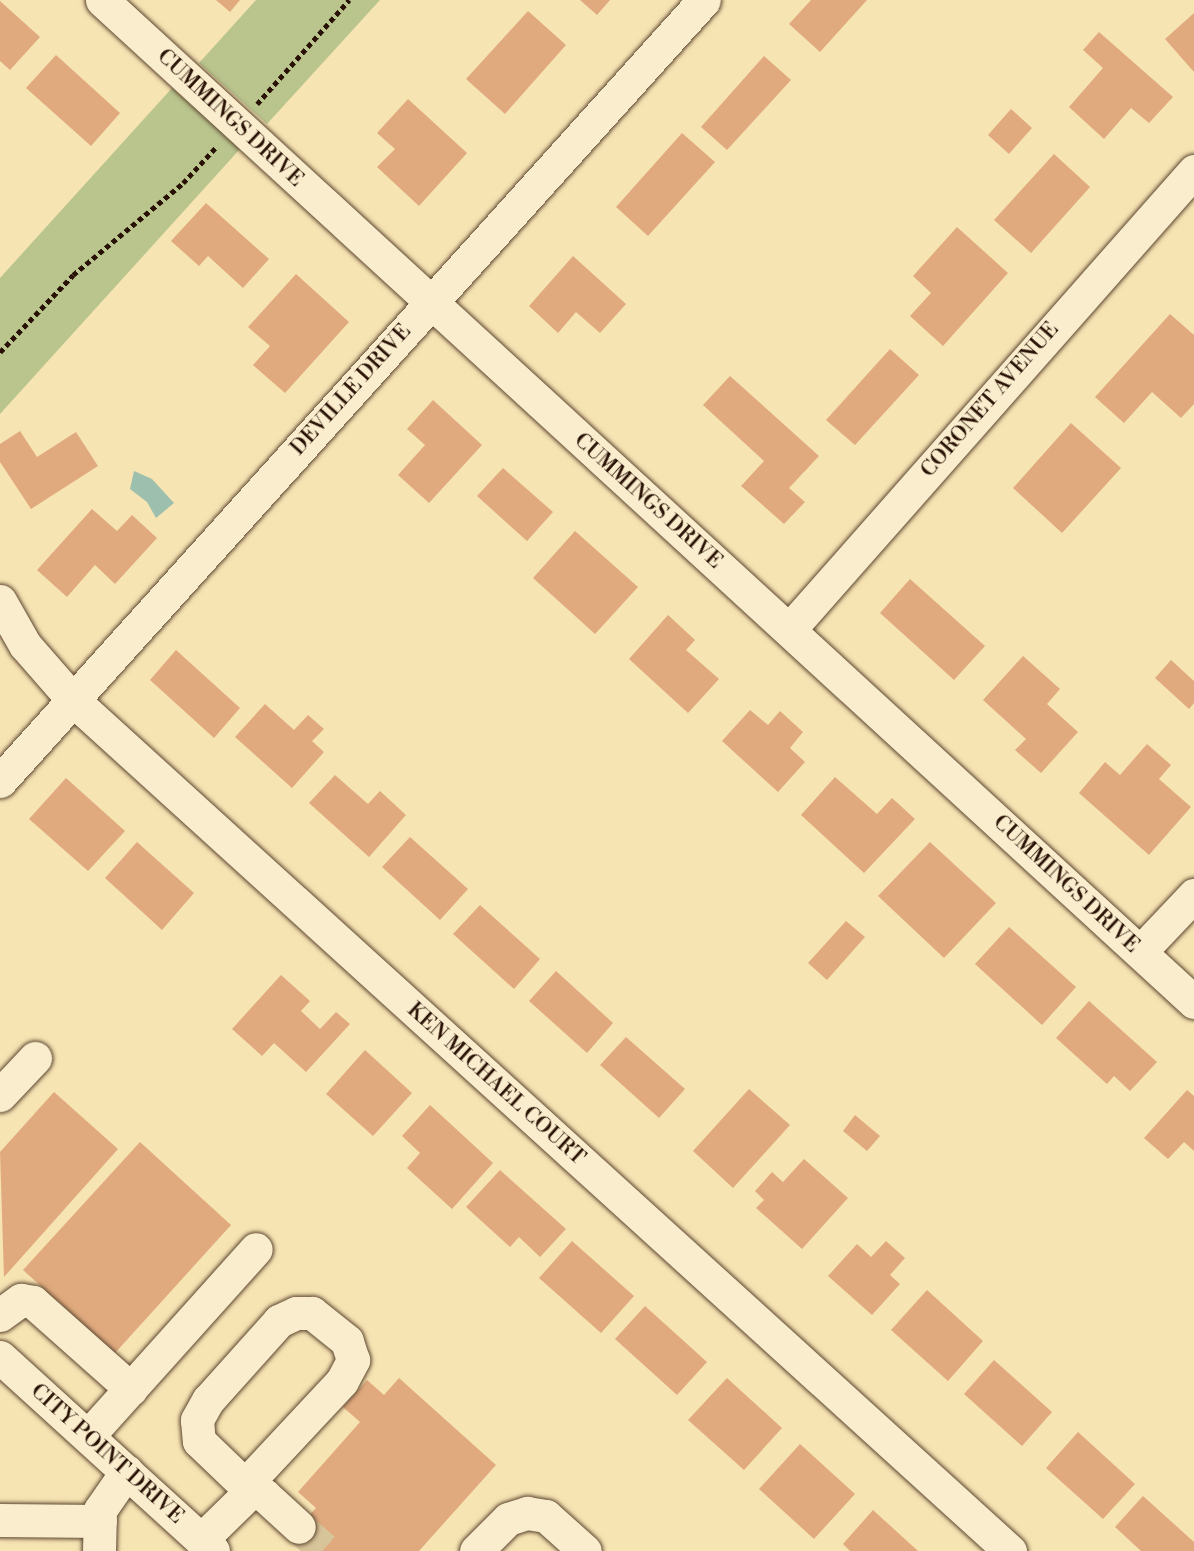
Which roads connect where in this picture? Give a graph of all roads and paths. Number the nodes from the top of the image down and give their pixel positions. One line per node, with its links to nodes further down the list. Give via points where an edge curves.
1 (102, 0): 7 (street, CUMMINGS DRIVE)
2 (349, 0): 4 (path)
3 (704, 0): 7 (street, DEVILLE DRIVE)
4 (257, 104)
5 (223, 140): 8 (path, via 183,183 73,275)
6 (1194, 172): 10 (street, CORONET AVENUE)
7 (430, 302): 10 (street, CUMMINGS DRIVE); 11 (street, DEVILLE DRIVE)
8 (0, 352)
9 (0, 601): 11 (street, KEN MICHAEL COURT, via 25,645)
10 (789, 630): 14 (street, CUMMINGS DRIVE)
11 (73, 700): 12 (street, DEVILLE DRIVE); 31 (street, KEN MICHAEL COURT)
12 (0, 781)
13 (1194, 895): 14 (street)
14 (1140, 952): 15 (street, CUMMINGS DRIVE)
15 (1194, 1002)
16 (35, 1058): 17 (street)
17 (0, 1095)
18 (256, 1249): 21 (street)
19 (0, 1315): 21 (street, via 21,1300 33,1302)
20 (0, 1357): 22 (street, CITY POINT DRIVE)
21 (131, 1389): 22 (street)
22 (88, 1436): 23 (street, CITY POINT DRIVE)
23 (127, 1471): 27 (street, via 100,1510); 28 (street, CITY POINT DRIVE)
24 (248, 1488): 24 (street, via 199,1441 197,1420 208,1400 279,1321 296,1312 312,1313 347,1340 353,1360 342,1381); 26 (street, via 264,1494); 28 (street)
25 (0, 1520): 27 (street)
26 (299, 1527)
27 (99, 1536)
28 (207, 1545)
29 (476, 1551): 30 (street, via 508,1519 527,1513 546,1516)
30 (585, 1551)
31 (1010, 1551)

